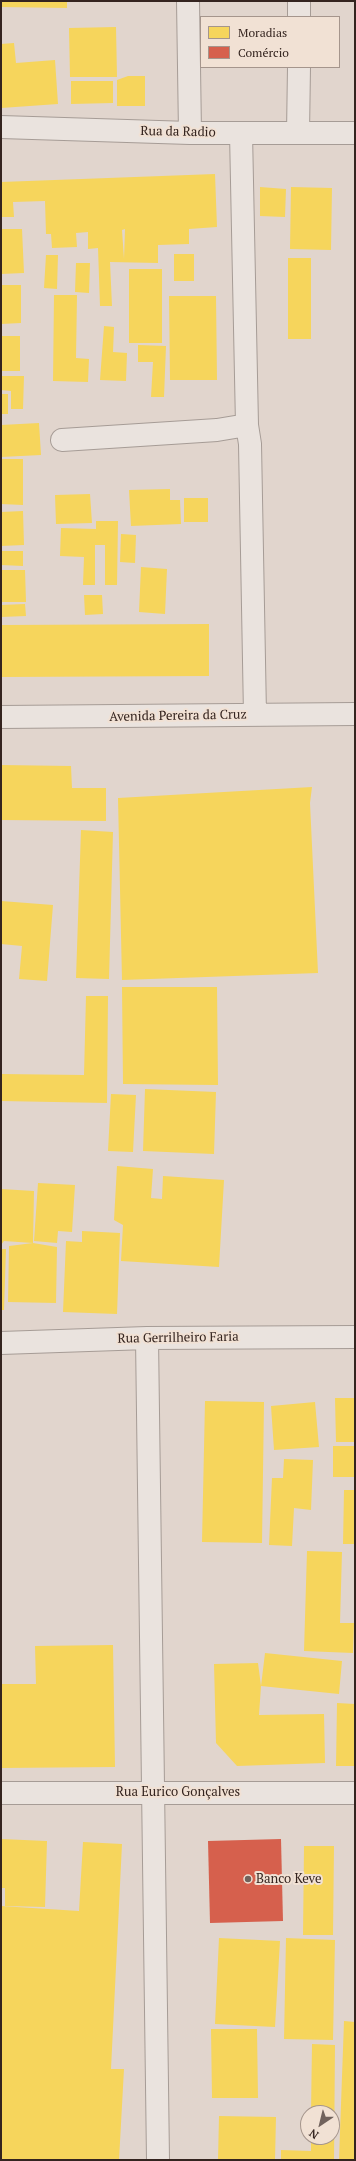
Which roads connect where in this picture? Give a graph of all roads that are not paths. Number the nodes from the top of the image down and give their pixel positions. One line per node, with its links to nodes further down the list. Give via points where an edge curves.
1 (188, 1): 6 (street)
2 (299, 1): 3 (street)
3 (299, 16)
4 (299, 68): 8 (street)
5 (1, 126): 6 (street, Rua da Radio)
6 (190, 133): 7 (street, Rua da Radio)
7 (241, 133): 8 (street, Rua da Radio); 10 (street)
8 (298, 133): 9 (street, Rua da Radio)
9 (355, 133)
10 (247, 425): 11 (street, via 210,431); 13 (street, via 250,444)
11 (62, 440)
12 (355, 714): 13 (street, Avenida Pereira da Cruz)
13 (255, 715): 14 (street, Avenida Pereira da Cruz)
14 (1, 717)
15 (355, 1337): 16 (street, Rua Gerrilheiro Faria)
16 (147, 1338): 17 (street, Rua Gerrilheiro Faria); 18 (street)
17 (1, 1343)
18 (153, 1792): 19 (street, Rua Eurico Gonçalves); 20 (street, Rua Eurico Gonçalves); 21 (street)
19 (355, 1792)
20 (1, 1793)
21 (158, 2160)

